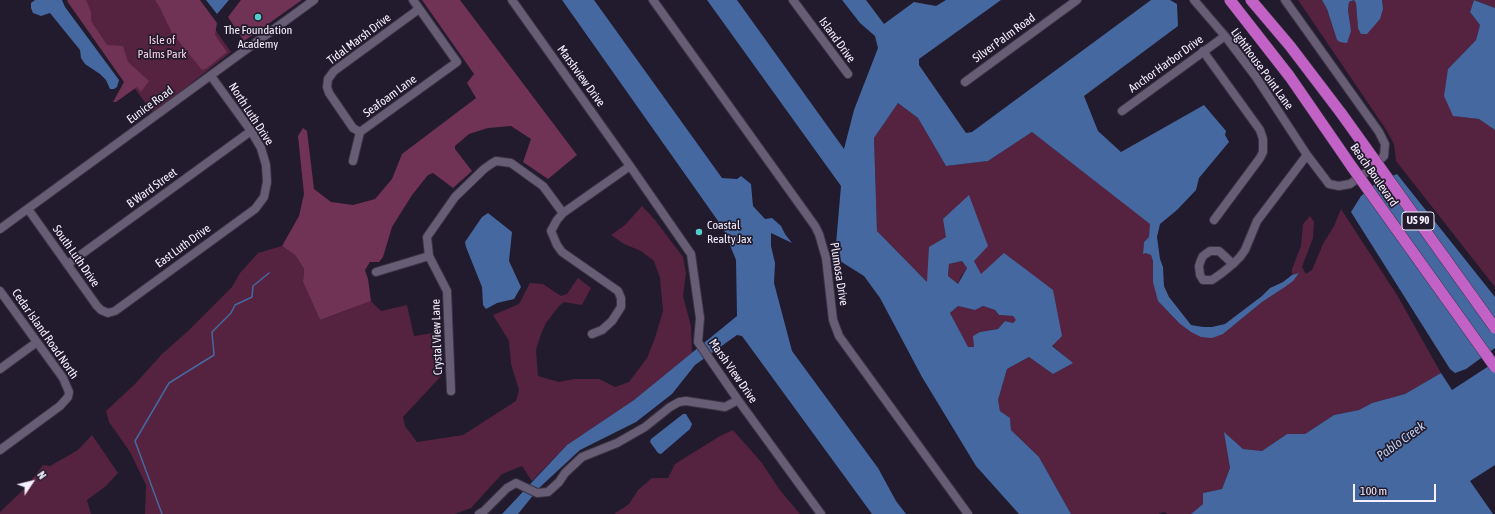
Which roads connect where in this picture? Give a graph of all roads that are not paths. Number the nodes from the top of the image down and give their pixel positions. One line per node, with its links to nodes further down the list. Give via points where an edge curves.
1 (314, 0): 15 (street, Eunice Road)
2 (413, 0): 11 (street)
3 (512, 0): 22 (street, Marshview Drive)
4 (653, 0): 44 (street, Plumosa Drive, via 815,226 826,258 834,320 839,336)
5 (793, 0): 14 (street, Island Drive)
6 (1077, 0): 16 (street, Silver Palm Road)
7 (1194, 0): 12 (street, Lighthouse Point Lane)
8 (1230, 0): 37 (highway, Beach Boulevard / US 90, bridge, via 1290,77)
9 (1251, 0): 34 (highway, US 90, bridge, via 1341,113)
10 (1285, 0): 20 (street, Lighthouse Point Lane, via 1385,144 1384,156 1368,171 1350,184 1339,186 1329,184)
11 (419, 9): 19 (street, Tidal Marsh Drive, via 328,78 329,93 353,128); 19 (street, Seafoam Lane, via 457,62)
12 (1225, 36): 13 (street, Anchor Harbor Drive); 20 (street, Lighthouse Point Lane, via 1256,77)
13 (1203, 52): 17 (street, Anchor Harbor Drive); 26 (street, via 1260,130 1263,139 1260,158)
14 (848, 74)
15 (211, 76): 18 (street, North Luth Drive); 24 (street, Eunice Road)
16 (964, 82)
17 (1122, 111)
18 (251, 131): 23 (street, North Luth Drive, via 264,155); 29 (street, B Ward Street)
19 (360, 132): 21 (street, Seafoam Lane)
20 (1307, 155): 30 (street, via 1257,221 1245,250)
21 (353, 161)
22 (630, 166): 25 (street); 40 (street, Marsh View Drive, via 691,254 700,318 698,342)
23 (266, 192): 33 (street, East Luth Drive, via 255,209 115,311)
24 (28, 209): 27 (street, Eunice Road); 29 (street, South Luth Drive)
25 (563, 213): 28 (street, Crystal View Lane, via 543,186 511,163 496,162 484,169 454,197 441,215 427,237); 35 (street, via 551,231 557,245 562,252 618,291 621,298 620,307 612,321 602,330)
26 (1214, 220)
27 (0, 229)
28 (429, 256): 31 (street); 39 (street, Crystal View Lane, via 447,291)
29 (68, 264): 33 (street, South Luth Drive, via 97,306)
30 (1233, 264)
31 (376, 272)
32 (0, 291): 36 (street, Cedar Island Road North)
33 (108, 313)
34 (1495, 328)
35 (592, 334)
36 (37, 342): 38 (street); 41 (street, Cedar Island Road North, via 63,378 69,392 68,398)
37 (1495, 367)
38 (0, 369)
39 (451, 391)
40 (738, 400): 42 (street, via 725,407 679,402 617,443 582,457 548,492 537,493 516,483); 43 (street, Marsh View Drive)
41 (0, 450)
42 (479, 514)
43 (821, 514)
44 (968, 514)

